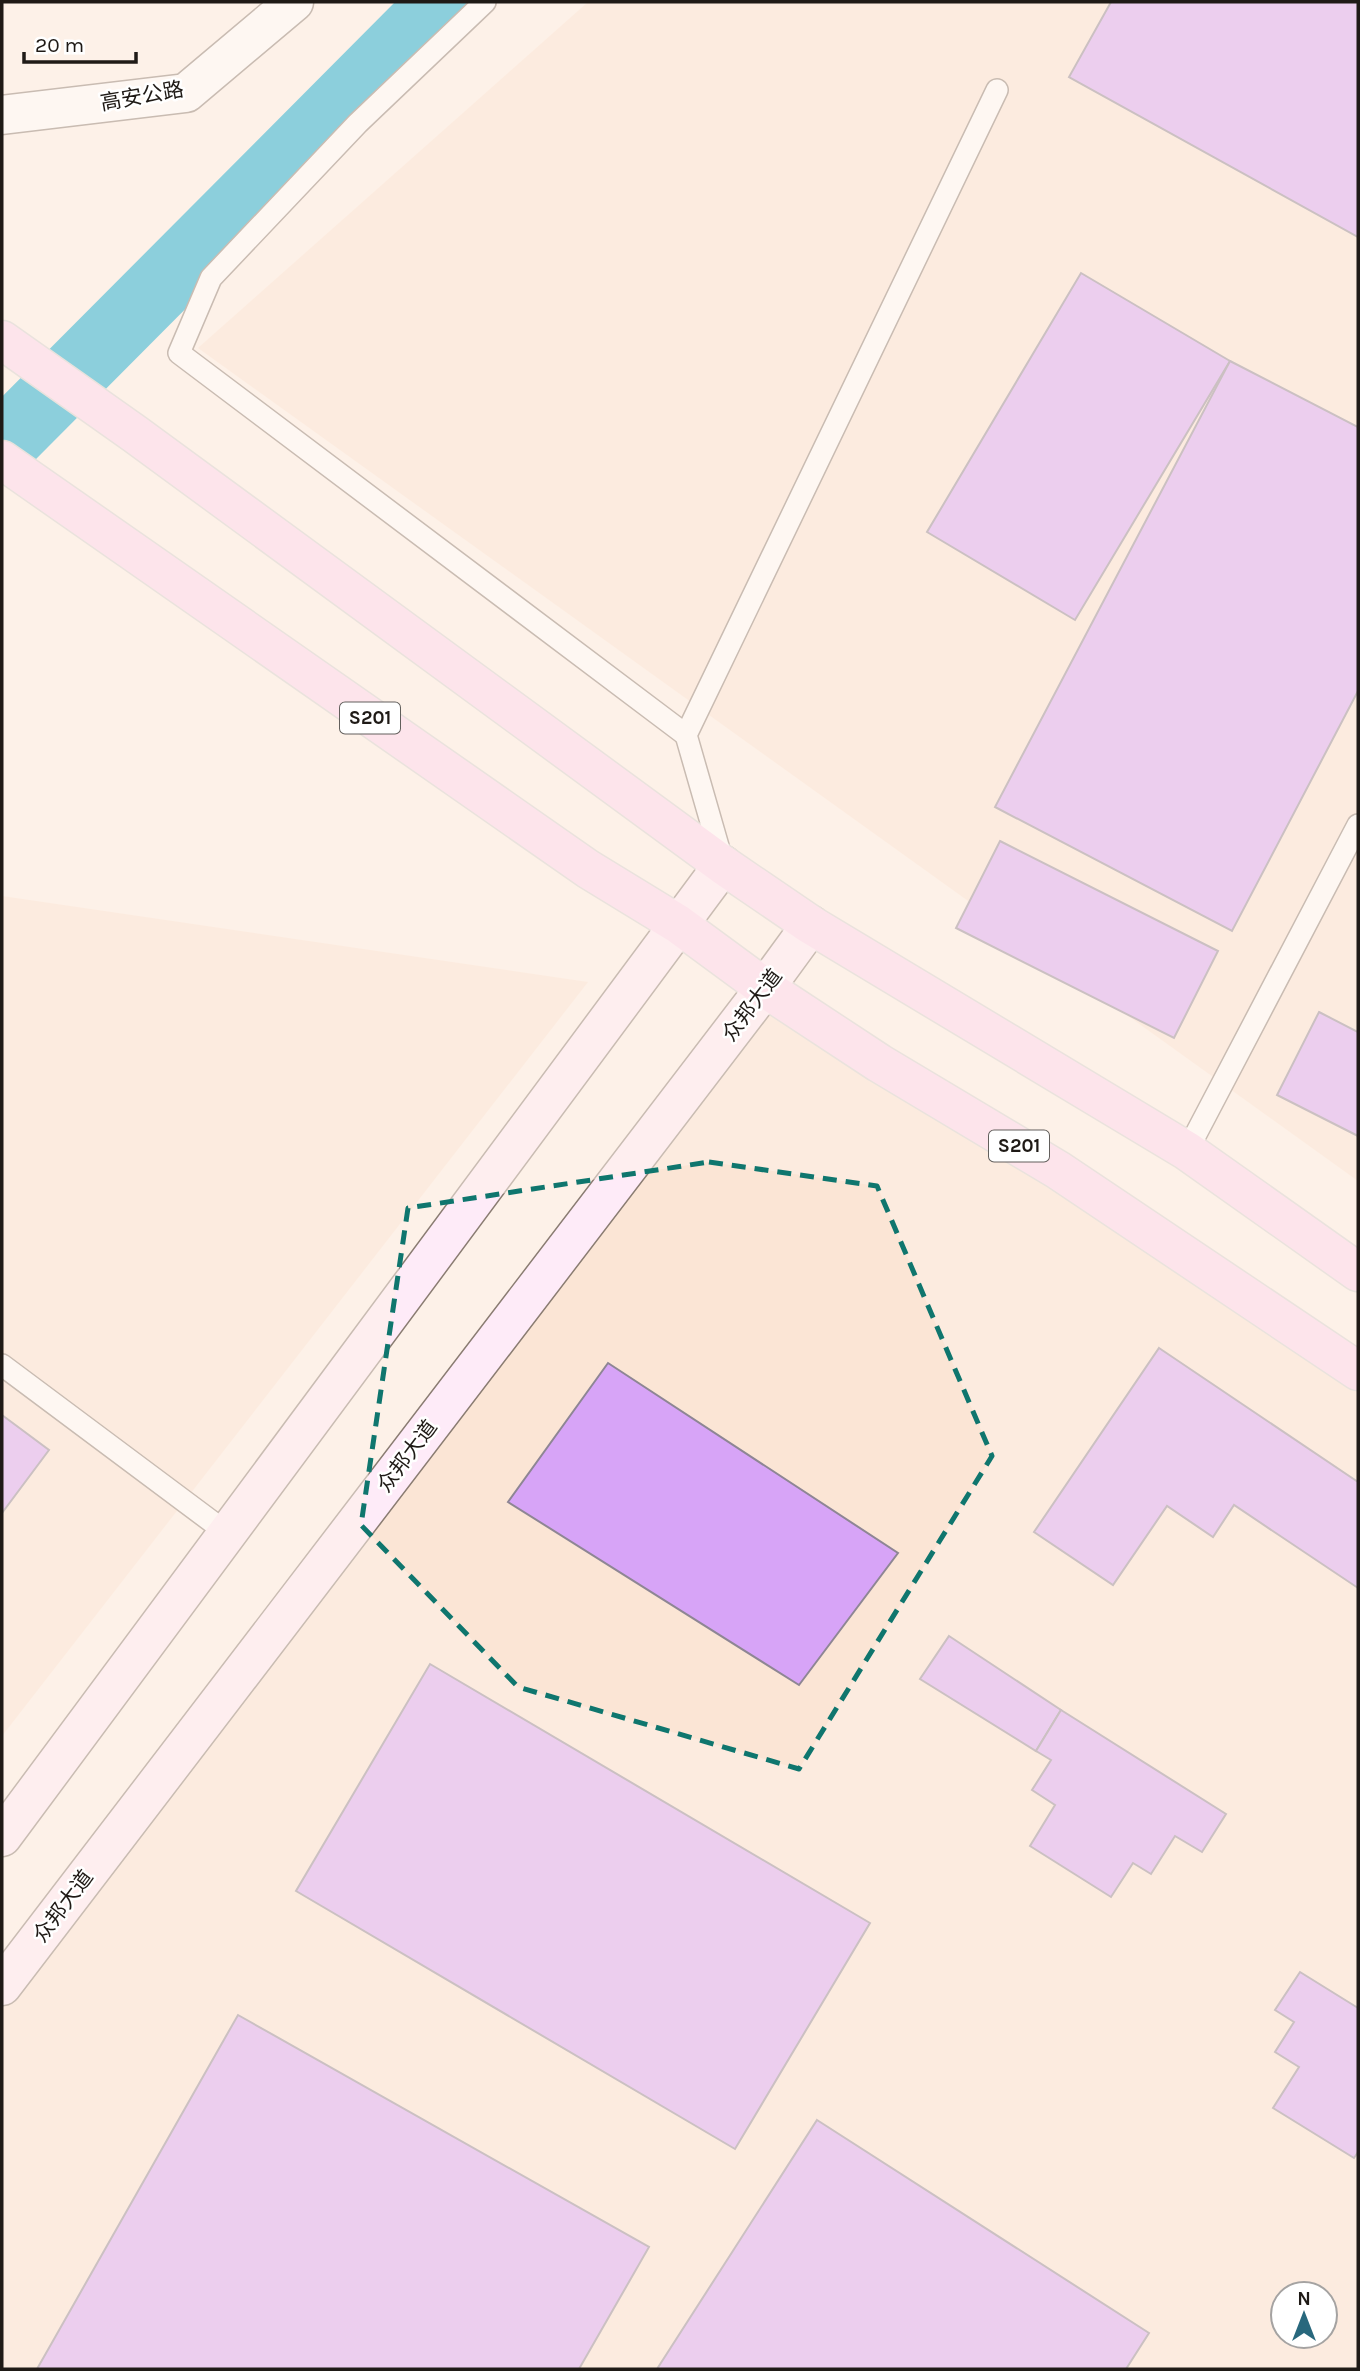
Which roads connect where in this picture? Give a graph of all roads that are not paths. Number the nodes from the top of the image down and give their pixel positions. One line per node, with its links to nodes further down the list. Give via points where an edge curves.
1 (294, 2): 4 (street, 高安公路, via 186,93)
2 (485, 2): 7 (lane, via 358,123 211,278 179,353)
3 (997, 90): 7 (lane)
4 (2, 115)
5 (2, 340): 9 (main road)
6 (2, 460): 10 (main road, S201, via 588,869)
7 (686, 735): 9 (lane)
8 (1358, 825): 13 (lane)
9 (723, 865): 10 (main road); 11 (main road)
10 (678, 924): 12 (main road, S201); 17 (main road)
11 (811, 925): 12 (main road, 众邦大道); 13 (main road)
12 (765, 988): 16 (main road, S201, via 879,1063 1058,1170); 19 (main road, 众邦大道)
13 (1187, 1151): 14 (main road)
14 (1358, 1272)
15 (2, 1365): 17 (lane)
16 (1358, 1371)
17 (227, 1533): 18 (main road)
18 (2, 1837)
19 (2, 1986)

